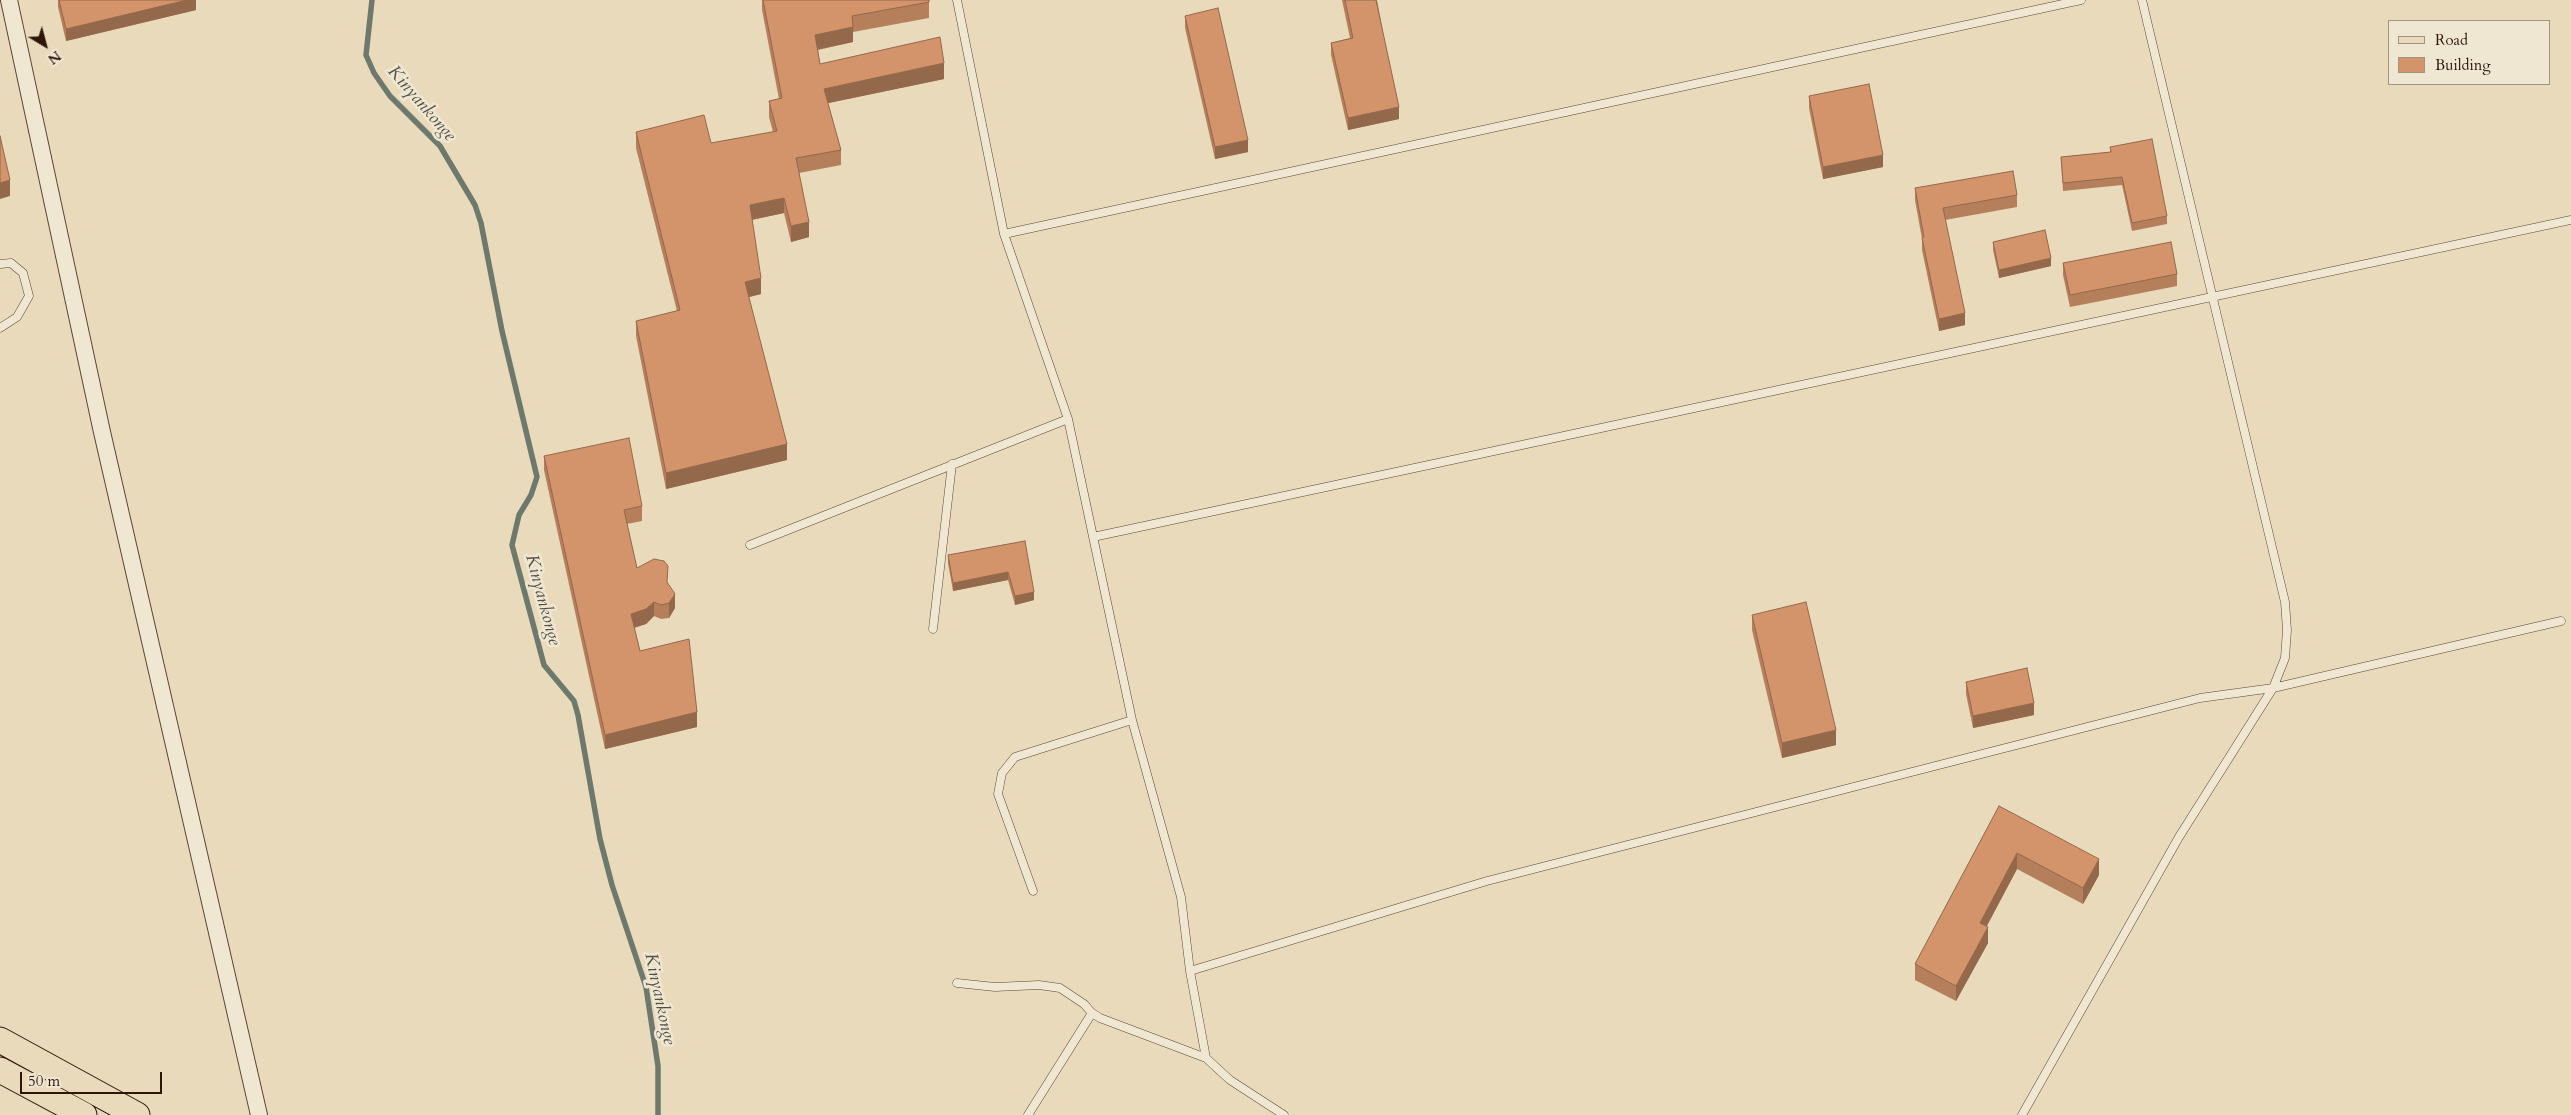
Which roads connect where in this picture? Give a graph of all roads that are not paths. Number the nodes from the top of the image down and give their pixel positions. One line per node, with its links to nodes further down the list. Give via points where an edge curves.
1 (9, 0): 27 (street, via 102,432)
2 (956, 0): 6 (lane)
3 (2081, 0): 6 (lane)
4 (2142, 0): 8 (lane)
5 (2571, 220): 8 (lane)
6 (1004, 234): 10 (lane)
7 (0, 264): 9 (lane, via 11,263 23,273 29,296 16,316)
8 (2214, 298): 12 (lane); 16 (lane, via 2285,602 2285,658)
9 (0, 328)
10 (1068, 419): 11 (lane); 12 (lane)
11 (952, 464): 13 (lane); 15 (lane)
12 (1093, 537): 17 (lane)
13 (750, 545)
14 (2561, 621): 16 (lane)
15 (933, 628)
16 (2273, 688): 19 (lane, via 2200,698 1487,881); 30 (lane, via 2179,837)
17 (1132, 720): 18 (lane, via 1014,758 1002,773 998,794); 19 (lane, via 1181,897)
18 (1033, 891)
19 (1190, 971): 23 (lane)
20 (957, 983): 21 (lane, via 1060,988)
21 (1092, 1013): 23 (lane); 28 (lane)
22 (0, 1040): 26 (main road)
23 (1206, 1058): 29 (lane, via 1230,1080)
24 (0, 1070): 25 (main road)
25 (84, 1115)
26 (137, 1115)
27 (259, 1115)
28 (1028, 1115)
29 (1284, 1115)
30 (2022, 1115)

